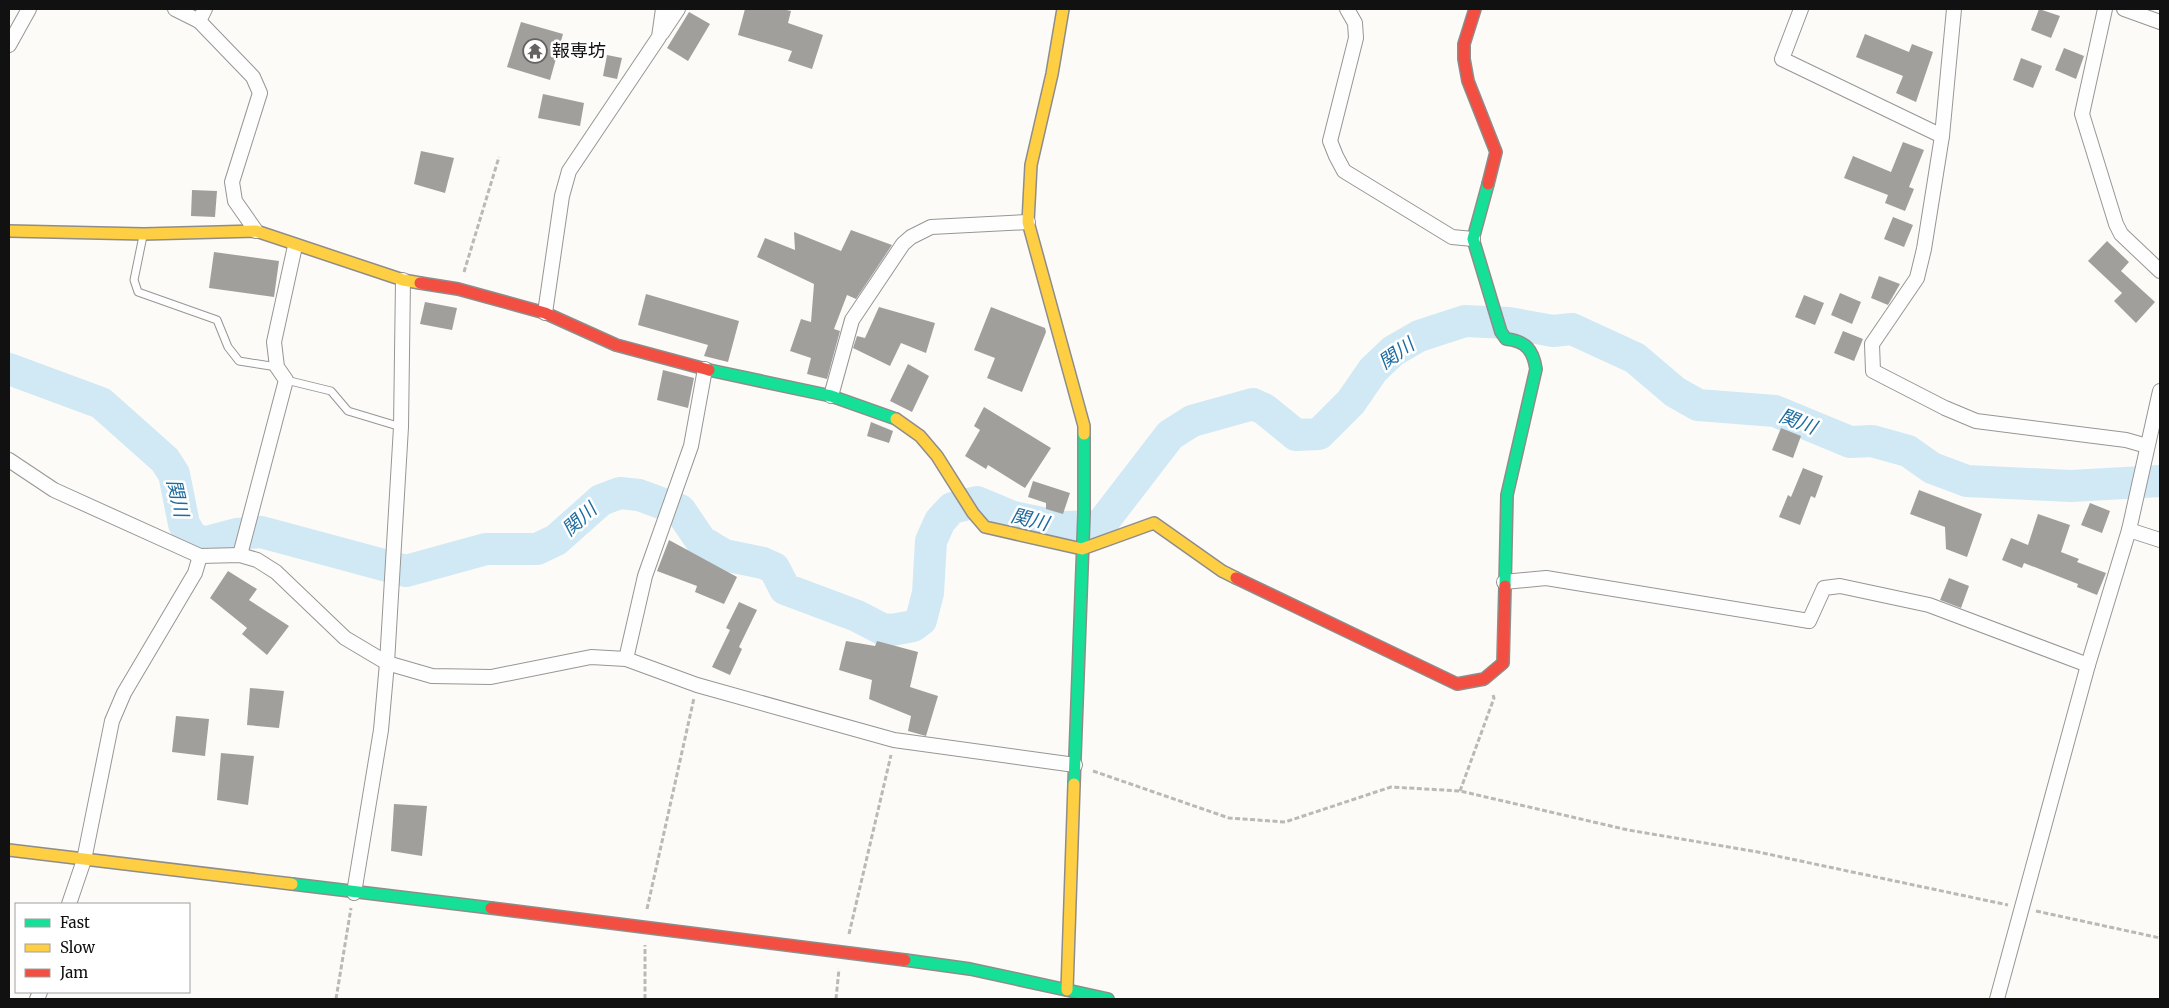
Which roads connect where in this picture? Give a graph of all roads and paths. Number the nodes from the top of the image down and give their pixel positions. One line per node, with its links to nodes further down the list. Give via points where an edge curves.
1 (29, 9): 15 (street)
2 (175, 9): 12 (street)
3 (663, 9): 14 (street)
4 (678, 9): 14 (street)
5 (1064, 9): 18 (street, via 1031,157)
6 (1347, 9): 22 (street, via 1355,23 1356,38 1330,141 1344,171 1452,237)
7 (1475, 9): 22 (street, via 1464,44 1464,60 1468,80 1496,152)
8 (1801, 9): 16 (street, via 1782,59)
9 (1954, 9): 16 (street)
10 (2105, 9): 24 (street, via 2082,114 2116,224 2121,234)
11 (2124, 9): 13 (street)
12 (202, 15): 20 (street, via 253,77 260,93 232,182 235,201)
13 (2160, 22)
14 (659, 38): 27 (street, via 569,171 562,196)
15 (9, 45)
16 (1942, 136): 34 (street, via 1917,278 1872,344 1873,371 1976,421 2126,440)
17 (499, 157): 26 (path)
18 (1028, 222): 32 (street, via 931,227 910,237 852,320); 38 (street, via 1084,426)
19 (9, 231): 21 (street)
20 (256, 231): 21 (street); 23 (street)
21 (144, 234): 28 (lane, via 134,280 138,292 217,320 228,347 239,361)
22 (1473, 239): 41 (street, via 1501,332 1506,339 1528,344 1535,355 1536,368 1507,495)
23 (295, 246): 25 (street); 28 (street, via 274,342)
24 (2160, 271)
25 (403, 280): 26 (street); 33 (street)
26 (458, 289): 27 (street)
27 (545, 313): 29 (street, via 616,345)
28 (277, 367): 30 (street)
29 (704, 369): 32 (street); 42 (street, via 691,446 645,576)
30 (286, 380): 33 (lane, via 331,390 348,411); 39 (street)
31 (2160, 391): 34 (street)
32 (831, 396): 38 (street, via 894,417 920,436 985,526)
33 (401, 427): 43 (street)
34 (2147, 446): 36 (street)
35 (9, 460): 40 (street, via 54,490)
36 (2129, 530): 37 (street); 44 (street)
37 (2160, 540)
38 (1082, 548): 45 (street, via 1154,523 1222,571 1457,684); 48 (street)
39 (240, 555): 40 (street); 43 (street, via 257,560 276,572 345,638)
40 (200, 556): 51 (street, via 195,573 124,693 112,721)
41 (1504, 582): 44 (street, via 1546,578 1809,621 1824,588 1840,586 1929,605); 45 (street, via 1503,663)
42 (626, 659): 43 (street, via 591,657 491,678 432,676); 46 (street)
43 (387, 663): 52 (street, via 381,730)
44 (2088, 665): 54 (street)
45 (1484, 679): 49 (path, via 1494,698)
46 (697, 686): 47 (street); 55 (path, via 647,905)
47 (894, 740): 48 (street); 57 (path)
48 (1075, 766): 49 (path, via 1229,818 1285,822 1391,787); 58 (street)
49 (1460, 791): 54 (path, via 1628,830 1758,852)
50 (9, 850): 51 (street)
51 (84, 860): 52 (street); 53 (street)
52 (354, 893): 55 (street); 59 (path)
53 (69, 903)
54 (2023, 908): 56 (path); 63 (street)
55 (646, 928): 57 (street); 60 (path)
56 (2160, 938)
57 (845, 952): 58 (street, via 970,969); 61 (path, via 839,968)
58 (1067, 994): 62 (street)
59 (336, 999)
60 (645, 999)
61 (836, 999)
62 (1108, 999)
63 (1997, 999)

